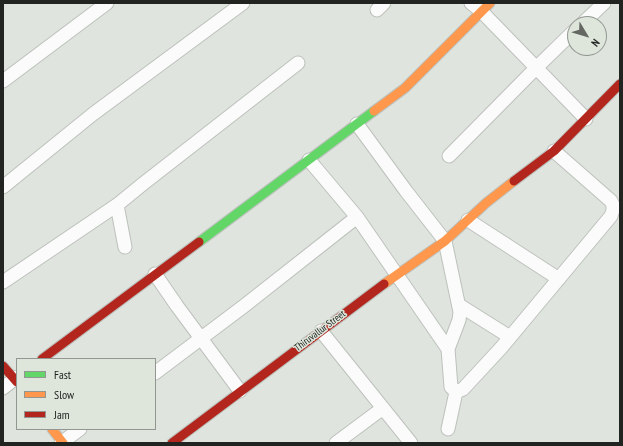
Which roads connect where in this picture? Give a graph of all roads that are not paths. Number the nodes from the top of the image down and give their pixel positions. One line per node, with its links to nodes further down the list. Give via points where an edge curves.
1 (107, 3): 10 (street)
2 (243, 3): 17 (street, via 93,114)
3 (471, 3): 5 (street)
4 (604, 3): 6 (street)
5 (486, 8): 9 (street); 13 (street, via 405,88)
6 (590, 16)
7 (567, 38): 9 (street)
8 (298, 64): 18 (street)
9 (536, 68): 12 (street); 15 (street)
10 (3, 81)
11 (618, 91): 12 (street, Thiruvallur Street)
12 (586, 119): 14 (street, Thiruvallur Street)
13 (357, 124): 16 (street); 21 (street)
14 (554, 151): 20 (street, Thiruvallur Street); 25 (street, via 613,205 611,216)
15 (449, 156)
16 (309, 160): 19 (street); 23 (street)
17 (3, 187)
18 (117, 205): 22 (street); 26 (street)
19 (357, 217): 24 (street); 30 (street)
20 (468, 220): 21 (street, Thiruvallur Street); 25 (street)
21 (445, 241): 24 (street, Thiruvallur Street); 27 (street)
22 (125, 247)
23 (155, 274): 30 (street); 32 (street)
24 (397, 274): 28 (street, Thiruvallur Street); 31 (street)
25 (558, 279): 29 (street)
26 (3, 282)
27 (459, 305): 29 (street); 31 (street, via 459,320)
28 (321, 331): 37 (street, Thiruvallur Street); 39 (street)
29 (510, 337): 38 (street, via 463,389)
30 (201, 338): 34 (street); 37 (street)
31 (448, 349): 38 (street, via 451,387)
32 (43, 358)
33 (3, 366): 35 (street)
34 (156, 372)
35 (16, 380): 36 (street)
36 (3, 388)
37 (240, 391): 44 (street, Thiruvallur Street)
38 (456, 392): 40 (street)
39 (383, 408): 45 (street); 46 (street)
40 (448, 429)
41 (53, 430): 43 (street)
42 (79, 430): 43 (street)
43 (62, 443)
44 (172, 443)
45 (336, 443)
46 (411, 443)

